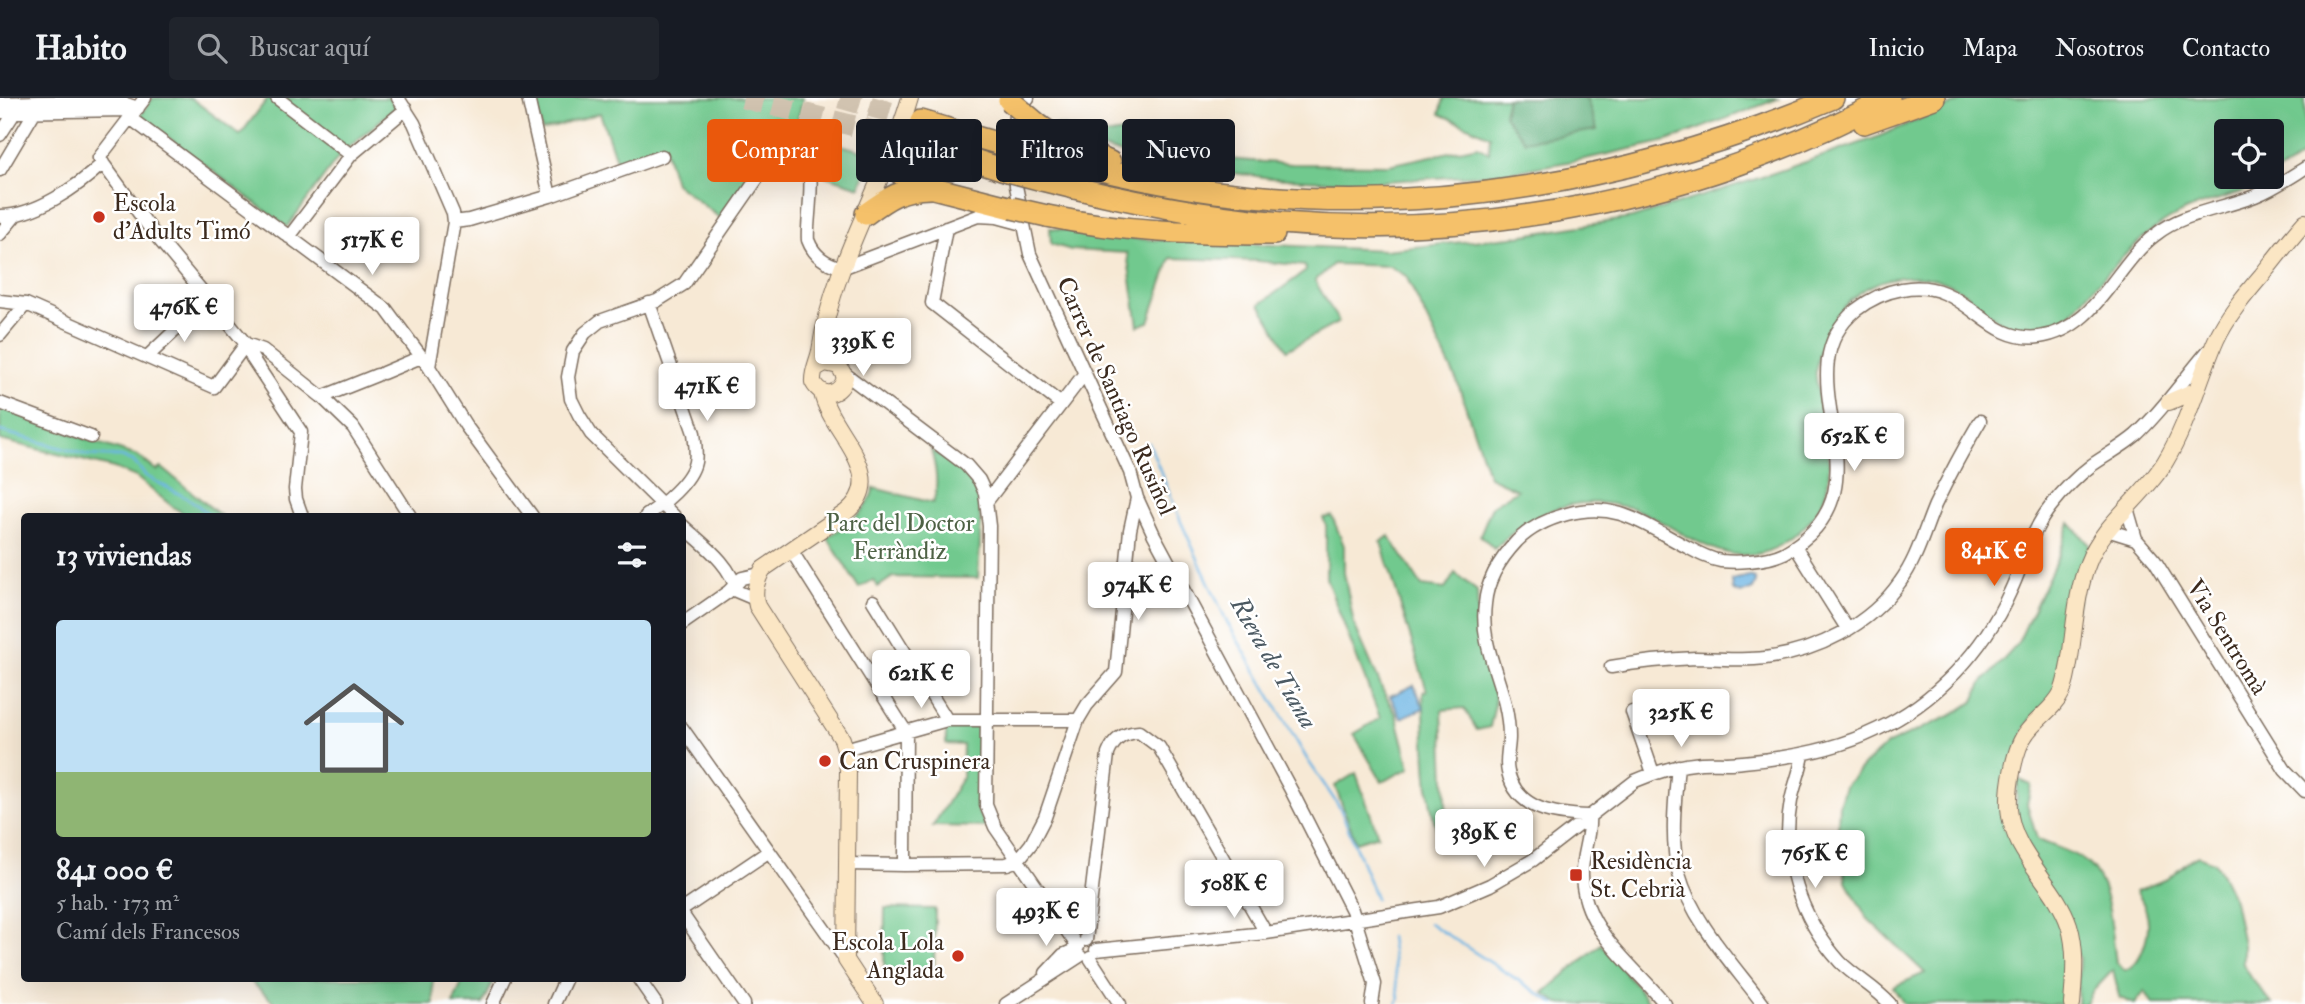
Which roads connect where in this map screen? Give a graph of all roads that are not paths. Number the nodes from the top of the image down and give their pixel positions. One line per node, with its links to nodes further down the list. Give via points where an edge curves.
1 (277, 98): 19 (street)
2 (528, 98): 30 (street)
3 (910, 98): 16 (street)
4 (1821, 98): 15 (highway)
5 (1833, 98): 15 (highway)
6 (1889, 98): 18 (highway)
7 (1934, 98): 18 (highway)
8 (1015, 99): 23 (highway, bridge, via 1059,139); 34 (street, Carrer de Santiago Rusiñol)
9 (0, 103): 11 (street, via 114,100)
10 (402, 103): 19 (street); 35 (street)
11 (137, 108): 12 (street); 21 (street, via 99,158); 40 (street)
12 (35, 111): 14 (street); 24 (street)
13 (0, 112): 14 (street)
14 (15, 112): 17 (street)
15 (1800, 112): 28 (highway, via 1749,132 1616,170 1460,195 1298,199)
16 (902, 119)
17 (0, 135)
18 (1801, 141): 37 (highway, via 1703,176 1590,205 1492,220)
19 (351, 155): 40 (street)
20 (662, 156): 30 (street)
21 (103, 163): 33 (street, via 55,198); 49 (street, via 152,231)
22 (2305, 167): 75 (street, via 2256,196 2200,213 2159,232 2141,246 2094,306 2053,334 2008,334 1941,290 1884,293 1857,309 1836,335 1827,366 1837,455 1836,492 1820,525)
23 (1122, 168)
24 (0, 170)
25 (1122, 175): 37 (highway, bridge, via 1007,146 918,131 1008,171 1140,204 1232,218)
26 (878, 182): 31 (street)
27 (915, 182): 29 (highway)
28 (1153, 182)
29 (934, 188): 31 (highway, via 902,191); 34 (highway)
30 (550, 196): 35 (street)
31 (866, 214): 41 (street)
32 (0, 216): 33 (street)
33 (15, 216): 39 (street)
34 (1018, 216): 37 (highway, bridge, via 1197,234 1314,234); 38 (street, via 978,216); 53 (street, Carrer de Santiago Rusiñol, via 1030,254)
35 (454, 222): 51 (street)
36 (2305, 222): 48 (street, via 2242,300)
37 (1374, 226)
38 (946, 228): 41 (street); 59 (street, via 932,303)
39 (0, 234)
40 (289, 237): 51 (street, via 386,309)
41 (842, 268): 44 (street, via 818,257 808,240 810,163 799,148 790,146 777,150 684,284); 46 (street)
42 (0, 301): 43 (street)
43 (26, 303): 47 (street); 50 (street)
44 (649, 303): 65 (street, via 696,449 692,472); 65 (street, via 600,321 585,333 573,351 568,377 571,399 592,434)
45 (199, 308): 50 (street)
46 (824, 327): 52 (street); 54 (street)
47 (0, 335)
48 (2216, 341): 55 (street); 57 (street)
49 (246, 344): 50 (street, via 214,387); 56 (street, via 263,349); 67 (street, via 301,432 295,489)
50 (147, 357)
51 (425, 362): 56 (street); 69 (street)
52 (816, 368): 54 (street, via 825,363); 54 (street, via 813,382)
53 (1085, 373): 59 (street); 63 (street, Carrer de Santiago Rusiñol, via 1130,472)
54 (836, 382): 64 (street, via 862,384 958,457 979,480); 76 (street, via 832,417 861,468 862,494 855,505)
55 (2197, 390): 57 (street); 60 (street)
56 (322, 397): 68 (street, via 354,427)
57 (2169, 402): 60 (street); 90 (street, via 2132,438 2068,486 2048,510 1990,628 1942,685 1878,730)
58 (0, 403): 62 (street)
59 (1061, 404): 64 (street)
60 (2188, 413): 66 (street, via 2158,472)
61 (1980, 421): 81 (street, via 1901,582 1876,610)
62 (91, 437)
63 (1137, 498): 86 (street, via 1116,671); 103 (street, Carrer de Santiago Rusiñol)
64 (987, 501): 84 (street)
65 (662, 505): 70 (street); 71 (street)
66 (2127, 508): 73 (street); 74 (street, Via Sentromà)
67 (301, 513)
68 (408, 513)
69 (530, 513)
70 (650, 513)
71 (671, 513)
72 (686, 529): 78 (street, via 725,566)
73 (2107, 530): 74 (street); 121 (street, via 2088,562 2061,694 2020,743 2010,790 2012,827 2069,925 2074,947)
74 (2136, 539): 93 (street, Via Sentromà, via 2155,561 2286,770)
75 (1795, 546): 81 (street); 95 (street, via 1766,559 1719,561 1630,516 1598,509 1554,517 1509,550 1491,578 1483,621 1507,708 1508,773 1520,796 1533,807)
76 (791, 550): 77 (street, via 763,569); 87 (street)
77 (757, 587): 78 (street); 78 (street, via 752,574); 89 (street, via 757,606)
78 (733, 589): 80 (street)
79 (873, 601): 85 (street)
80 (686, 621)
81 (1847, 630): 82 (street, via 1781,656 1675,659)
82 (1611, 667)
83 (1632, 712): 92 (street)
84 (987, 719): 85 (street); 86 (street); 98 (street, via 988,813)
85 (947, 720): 87 (street)
86 (1078, 720): 98 (street, via 1045,817)
87 (906, 732): 89 (street); 100 (street)
88 (686, 734): 97 (street)
89 (845, 749): 99 (street)
90 (1803, 754): 91 (street); 120 (street, via 1788,837 1798,891 1824,943)
91 (1678, 766): 92 (street); 119 (street, via 1675,855 1687,897)
92 (1653, 773): 94 (street)
93 (2305, 791)
94 (1604, 804): 95 (street); 96 (street)
95 (1560, 814): 96 (street)
96 (1590, 816): 103 (street, via 1533,860 1490,885 1434,908); 118 (street, via 1581,875 1587,905 1607,940)
97 (768, 852): 101 (street); 106 (street)
98 (1018, 860): 100 (street, via 1007,864); 105 (street)
99 (846, 864): 100 (street); 106 (street)
100 (904, 864)
101 (686, 909)
102 (686, 918): 113 (street)
103 (1355, 921): 104 (street); 117 (street, Carrer de Santiago Rusiñol, via 1375,984)
104 (1266, 933): 105 (street); 105 (street, via 1159,747 1139,732 1126,733 1108,754)
105 (1084, 950): 115 (street); 116 (street)
106 (846, 960): 114 (street)
107 (503, 982): 110 (street)
108 (564, 982): 111 (street)
109 (641, 982): 112 (street)
110 (493, 1004)
111 (554, 1004)
112 (656, 1004)
113 (744, 1004)
114 (875, 1004)
115 (1006, 1004)
116 (1119, 1004)
117 (1372, 1004)
118 (1665, 1004)
119 (1763, 1004)
120 (1890, 1004)
121 (2072, 1004)

